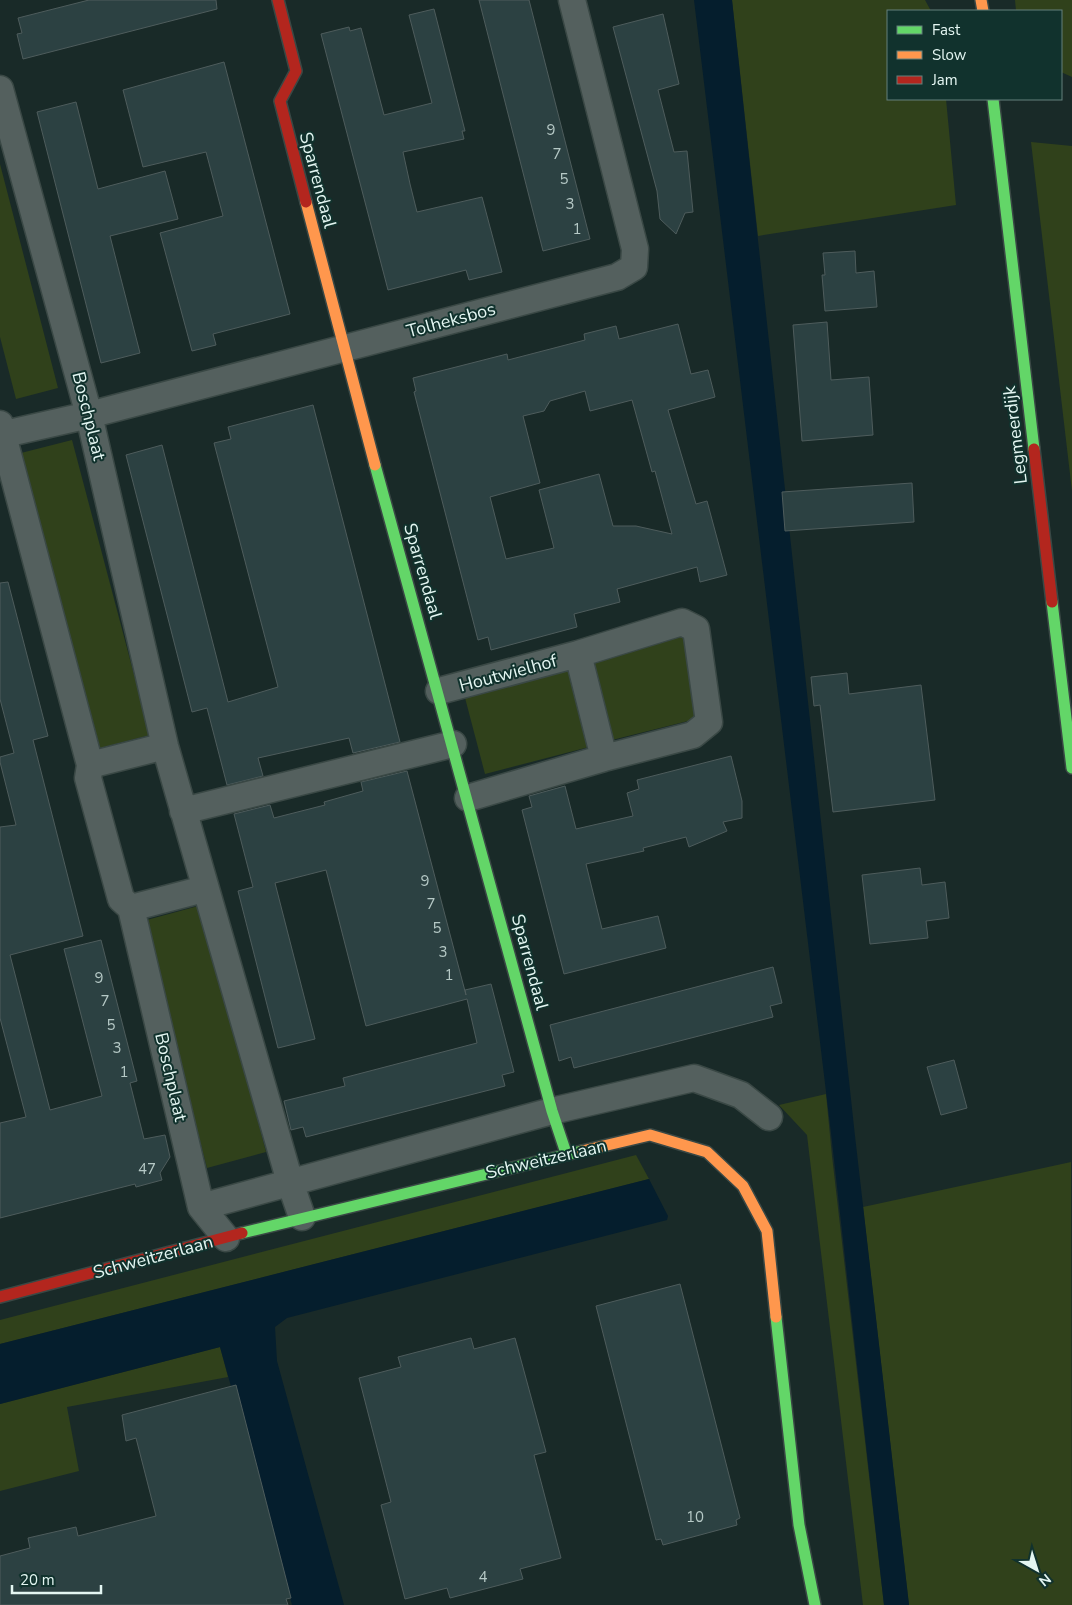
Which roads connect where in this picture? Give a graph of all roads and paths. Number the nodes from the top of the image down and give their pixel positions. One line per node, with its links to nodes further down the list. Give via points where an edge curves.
1 (278, 0): 5 (street, Sparrendaal, via 296,71 280,101)
2 (572, 0): 5 (street, Tolheksbos, via 635,249 634,266 617,277)
3 (0, 89): 6 (street, Boschplaat)
4 (993, 100): 14 (street, Legmeerdijk)
5 (344, 347): 6 (street, Tolheksbos); 9 (street, Sparrendaal)
6 (90, 415): 7 (street, Tolheksbos); 11 (street, Boschplaat)
7 (1, 431): 13 (street, Boschplaat)
8 (578, 654): 9 (street, Houtwielhof); 12 (street, Houtwielhof); 12 (street, Houtwielhof, via 682,622 696,628 709,722 693,735)
9 (438, 691): 10 (street, Sparrendaal)
10 (453, 744): 15 (street, Sparrendaal); 16 (street)
11 (165, 746): 13 (street); 16 (street, Boschplaat)
12 (604, 758): 15 (street, Houtwielhof)
13 (90, 765): 18 (street, Boschplaat, via 88,778 121,899)
14 (1072, 768)
15 (468, 798): 19 (street, Sparrendaal)
16 (183, 811): 17 (street, Boschplaat)
17 (204, 889): 18 (street); 22 (street, Boschplaat)
18 (132, 908): 23 (street, Boschplaat)
19 (552, 1111): 20 (street, Schweitzerlaan, via 694,1078 741,1095); 21 (street, Sparrendaal); 22 (street, Schweitzerlaan)
20 (770, 1117)
21 (566, 1153): 24 (street, Schweitzerlaan); 27 (street, Schweitzerlaan, via 650,1135 707,1152 743,1186 766,1232)
22 (290, 1182): 23 (street, Schweitzerlaan); 24 (street, Boschplaat)
23 (201, 1207): 25 (street, Boschplaat)
24 (302, 1218): 25 (street, Schweitzerlaan)
25 (226, 1238): 26 (street, Schweitzerlaan)
26 (0, 1297)
27 (799, 1526): 28 (street, Schweitzerlaan); 29 (street, Schweitzerlaan)
28 (798, 1585)
29 (815, 1605)

